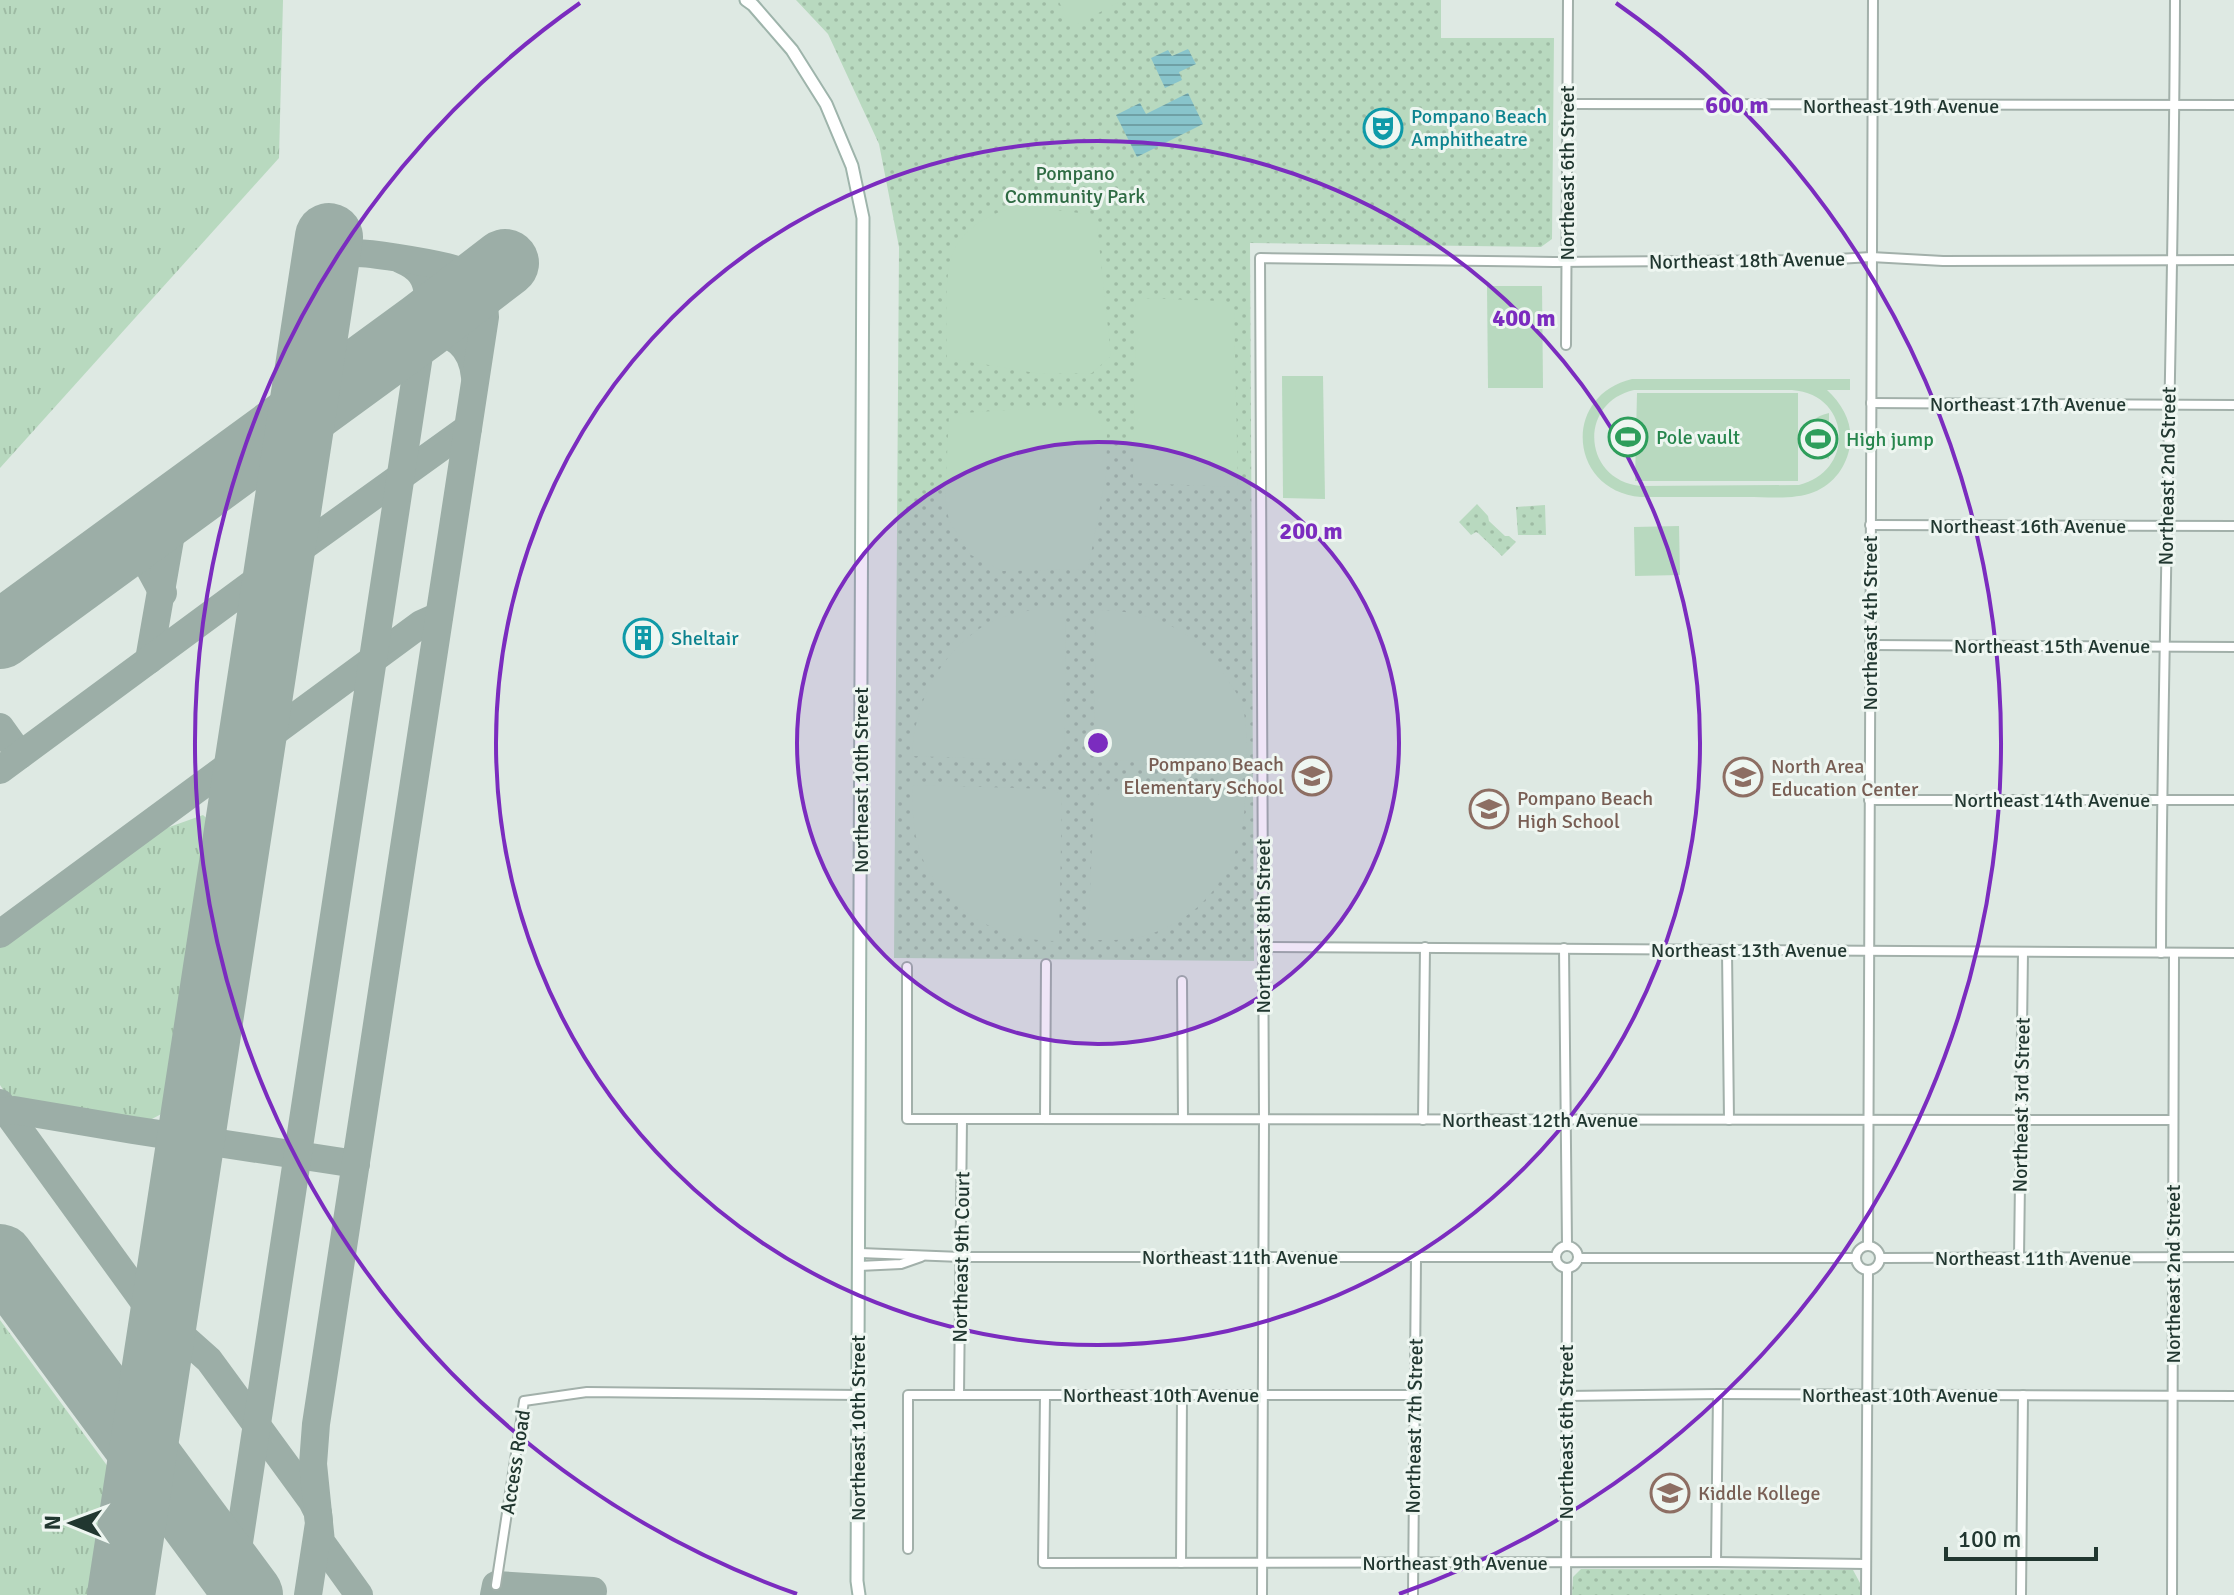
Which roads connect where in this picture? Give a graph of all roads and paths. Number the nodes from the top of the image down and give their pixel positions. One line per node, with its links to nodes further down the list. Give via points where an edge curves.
1 (746, 0): 51 (street, Northeast 10th Street, via 792,50 826,104 852,166 863,218)
2 (1568, 0): 5 (street, Northeast 6th Street)
3 (1873, 0): 7 (street, Northeast 4th Street)
4 (2175, 0): 8 (street, Northeast 2nd Street)
5 (1567, 104): 7 (street, Northeast 19th Avenue); 13 (street, Northeast 6th Street)
6 (2234, 105): 8 (street, Northeast 19th Avenue)
7 (1873, 106): 8 (street, Northeast 19th Avenue); 9 (street, Northeast 4th Street)
8 (2175, 106): 11 (street, Northeast 2nd Street)
9 (1871, 257): 11 (street, Northeast 18th Avenue); 13 (street, Northeast 18th Avenue); 15 (street, Northeast 4th Street)
10 (1260, 258): 13 (street, Northeast 18th Avenue); 27 (street, Northeast 8th Street)
11 (2174, 260): 12 (street, Northeast 18th Avenue); 16 (street, Northeast 2nd Street)
12 (2234, 260)
13 (1567, 262): 14 (street, Northeast 6th Street)
14 (1566, 345)
15 (1871, 403): 16 (street, Northeast 17th Avenue); 18 (street, Northeast 4th Street)
16 (2168, 405): 17 (street, Northeast 17th Avenue); 19 (street, Northeast 2nd Street)
17 (2234, 405)
18 (1870, 525): 19 (street, Northeast 16th Avenue); 21 (street, Northeast 4th Street)
19 (2166, 526): 20 (street, Northeast 16th Avenue); 22 (street, Northeast 2nd Street)
20 (2234, 526)
21 (1870, 645): 22 (street, Northeast 15th Avenue); 24 (street, Northeast 4th Street)
22 (2164, 646): 23 (street, Northeast 15th Avenue); 25 (street, Northeast 2nd Street)
23 (2234, 647)
24 (1869, 800): 25 (street, Northeast 14th Avenue); 31 (street, Northeast 4th Street)
25 (2162, 800): 26 (street, Northeast 14th Avenue); 33 (street, Northeast 2nd Street)
26 (2234, 800)
27 (1264, 947): 28 (street, Northeast 13th Avenue); 42 (street, Northeast 8th Street)
28 (1425, 947): 29 (street, Northeast 13th Avenue); 43 (street)
29 (1564, 948): 30 (street, Northeast 13th Avenue); 44 (street)
30 (1727, 951): 31 (street, Northeast 13th Avenue); 45 (street)
31 (1869, 951): 32 (street, Northeast 13th Avenue); 46 (street, Northeast 4th Street)
32 (2023, 952): 33 (street, Northeast 13th Avenue); 47 (street, Northeast 3rd Street)
33 (2161, 953): 34 (street, Northeast 13th Avenue)
34 (2174, 953): 35 (street, Northeast 13th Avenue); 48 (street, Northeast 2nd Street)
35 (2234, 953)
36 (1046, 964): 40 (street)
37 (907, 967): 39 (street, Northeast 12th Avenue, via 907,1119)
38 (1182, 981): 41 (street)
39 (962, 1119): 40 (street, Northeast 12th Avenue); 53 (street, Northeast 9th Court)
40 (1045, 1119): 41 (street, Northeast 12th Avenue)
41 (1183, 1119): 42 (street, Northeast 12th Avenue)
42 (1264, 1119): 43 (street, Northeast 12th Avenue); 54 (street, Northeast 8th Street)
43 (1423, 1120): 44 (street, Northeast 12th Avenue)
44 (1566, 1120): 45 (street, Northeast 12th Avenue); 49 (street)
45 (1729, 1120): 46 (street, Northeast 12th Avenue)
46 (1868, 1120): 47 (street, Northeast 12th Avenue); 50 (street, Northeast 4th Street)
47 (2022, 1120): 48 (street, Northeast 12th Avenue); 61 (street, Northeast 3rd Street)
48 (2173, 1120): 62 (street, Northeast 2nd Street)
49 (1567, 1245): 55 (street); 58 (street, via 1576,1249)
50 (1868, 1246): 59 (street); 60 (street)
51 (860, 1253): 52 (street, Northeast 11th Avenue); 63 (street, Northeast 10th Street)
52 (925, 1255): 53 (street, Northeast 11th Avenue); 63 (street, Northeast 11th Avenue, via 901,1264)
53 (961, 1257): 54 (street, Northeast 11th Avenue); 68 (street, Northeast 9th Court)
54 (1264, 1257): 57 (street, Northeast 11th Avenue); 71 (street, Northeast 8th Street)
55 (1556, 1257): 57 (street, Northeast 11th Avenue); 64 (street)
56 (2234, 1257): 62 (street, Northeast 11th Avenue)
57 (1416, 1258): 72 (street, Northeast 7th Street)
58 (1578, 1258): 59 (street); 64 (street)
59 (1856, 1258): 65 (street)
60 (1881, 1258): 61 (street, Northeast 11th Avenue); 65 (street)
61 (2019, 1258): 62 (street, Northeast 11th Avenue)
62 (2174, 1258): 76 (street, Northeast 2nd Street)
63 (859, 1266): 67 (street, Northeast 10th Street)
64 (1567, 1268): 75 (street, Northeast 6th Street)
65 (1868, 1270): 73 (street)
66 (1718, 1394): 73 (street, Northeast 10th Avenue); 75 (street, Northeast 10th Avenue); 80 (street)
67 (858, 1395): 85 (street, Access Road, via 587,1392 524,1401); 86 (street, Northeast 10th Street)
68 (959, 1395): 69 (street, Northeast 10th Avenue); 78 (street, Northeast 10th Avenue, via 908,1395)
69 (1045, 1395): 70 (street, Northeast 10th Avenue); 81 (street, Northeast 9th Avenue, via 1043,1563)
70 (1182, 1395): 71 (street, Northeast 10th Avenue); 81 (street)
71 (1264, 1395): 72 (street, Northeast 10th Avenue); 83 (street, Northeast 8th Street)
72 (1415, 1395): 82 (street, Northeast 7th Street)
73 (1866, 1395): 74 (street, Northeast 10th Avenue); 84 (street)
74 (2023, 1395): 76 (street, Northeast 10th Avenue); 91 (street)
75 (1566, 1396): 79 (street, Northeast 6th Street)
76 (2173, 1396): 77 (street, Northeast 10th Avenue); 92 (street, Northeast 2nd Street)
77 (2234, 1396)
78 (908, 1549)
79 (1566, 1562): 80 (street, Northeast 9th Avenue); 82 (street, Northeast 9th Avenue); 89 (street, Northeast 6th Street)
80 (1716, 1562): 84 (street, Northeast 9th Avenue)
81 (1181, 1563): 83 (street, Northeast 9th Avenue)
82 (1413, 1563): 83 (street, Northeast 9th Avenue); 88 (street, Northeast 7th Street)
83 (1261, 1564): 87 (street, Northeast 8th Street)
84 (1866, 1564): 90 (street)
85 (496, 1585)
86 (859, 1595)
87 (1262, 1595)
88 (1413, 1595)
89 (1566, 1595)
90 (1866, 1595)
91 (2021, 1595)
92 (2172, 1595)

